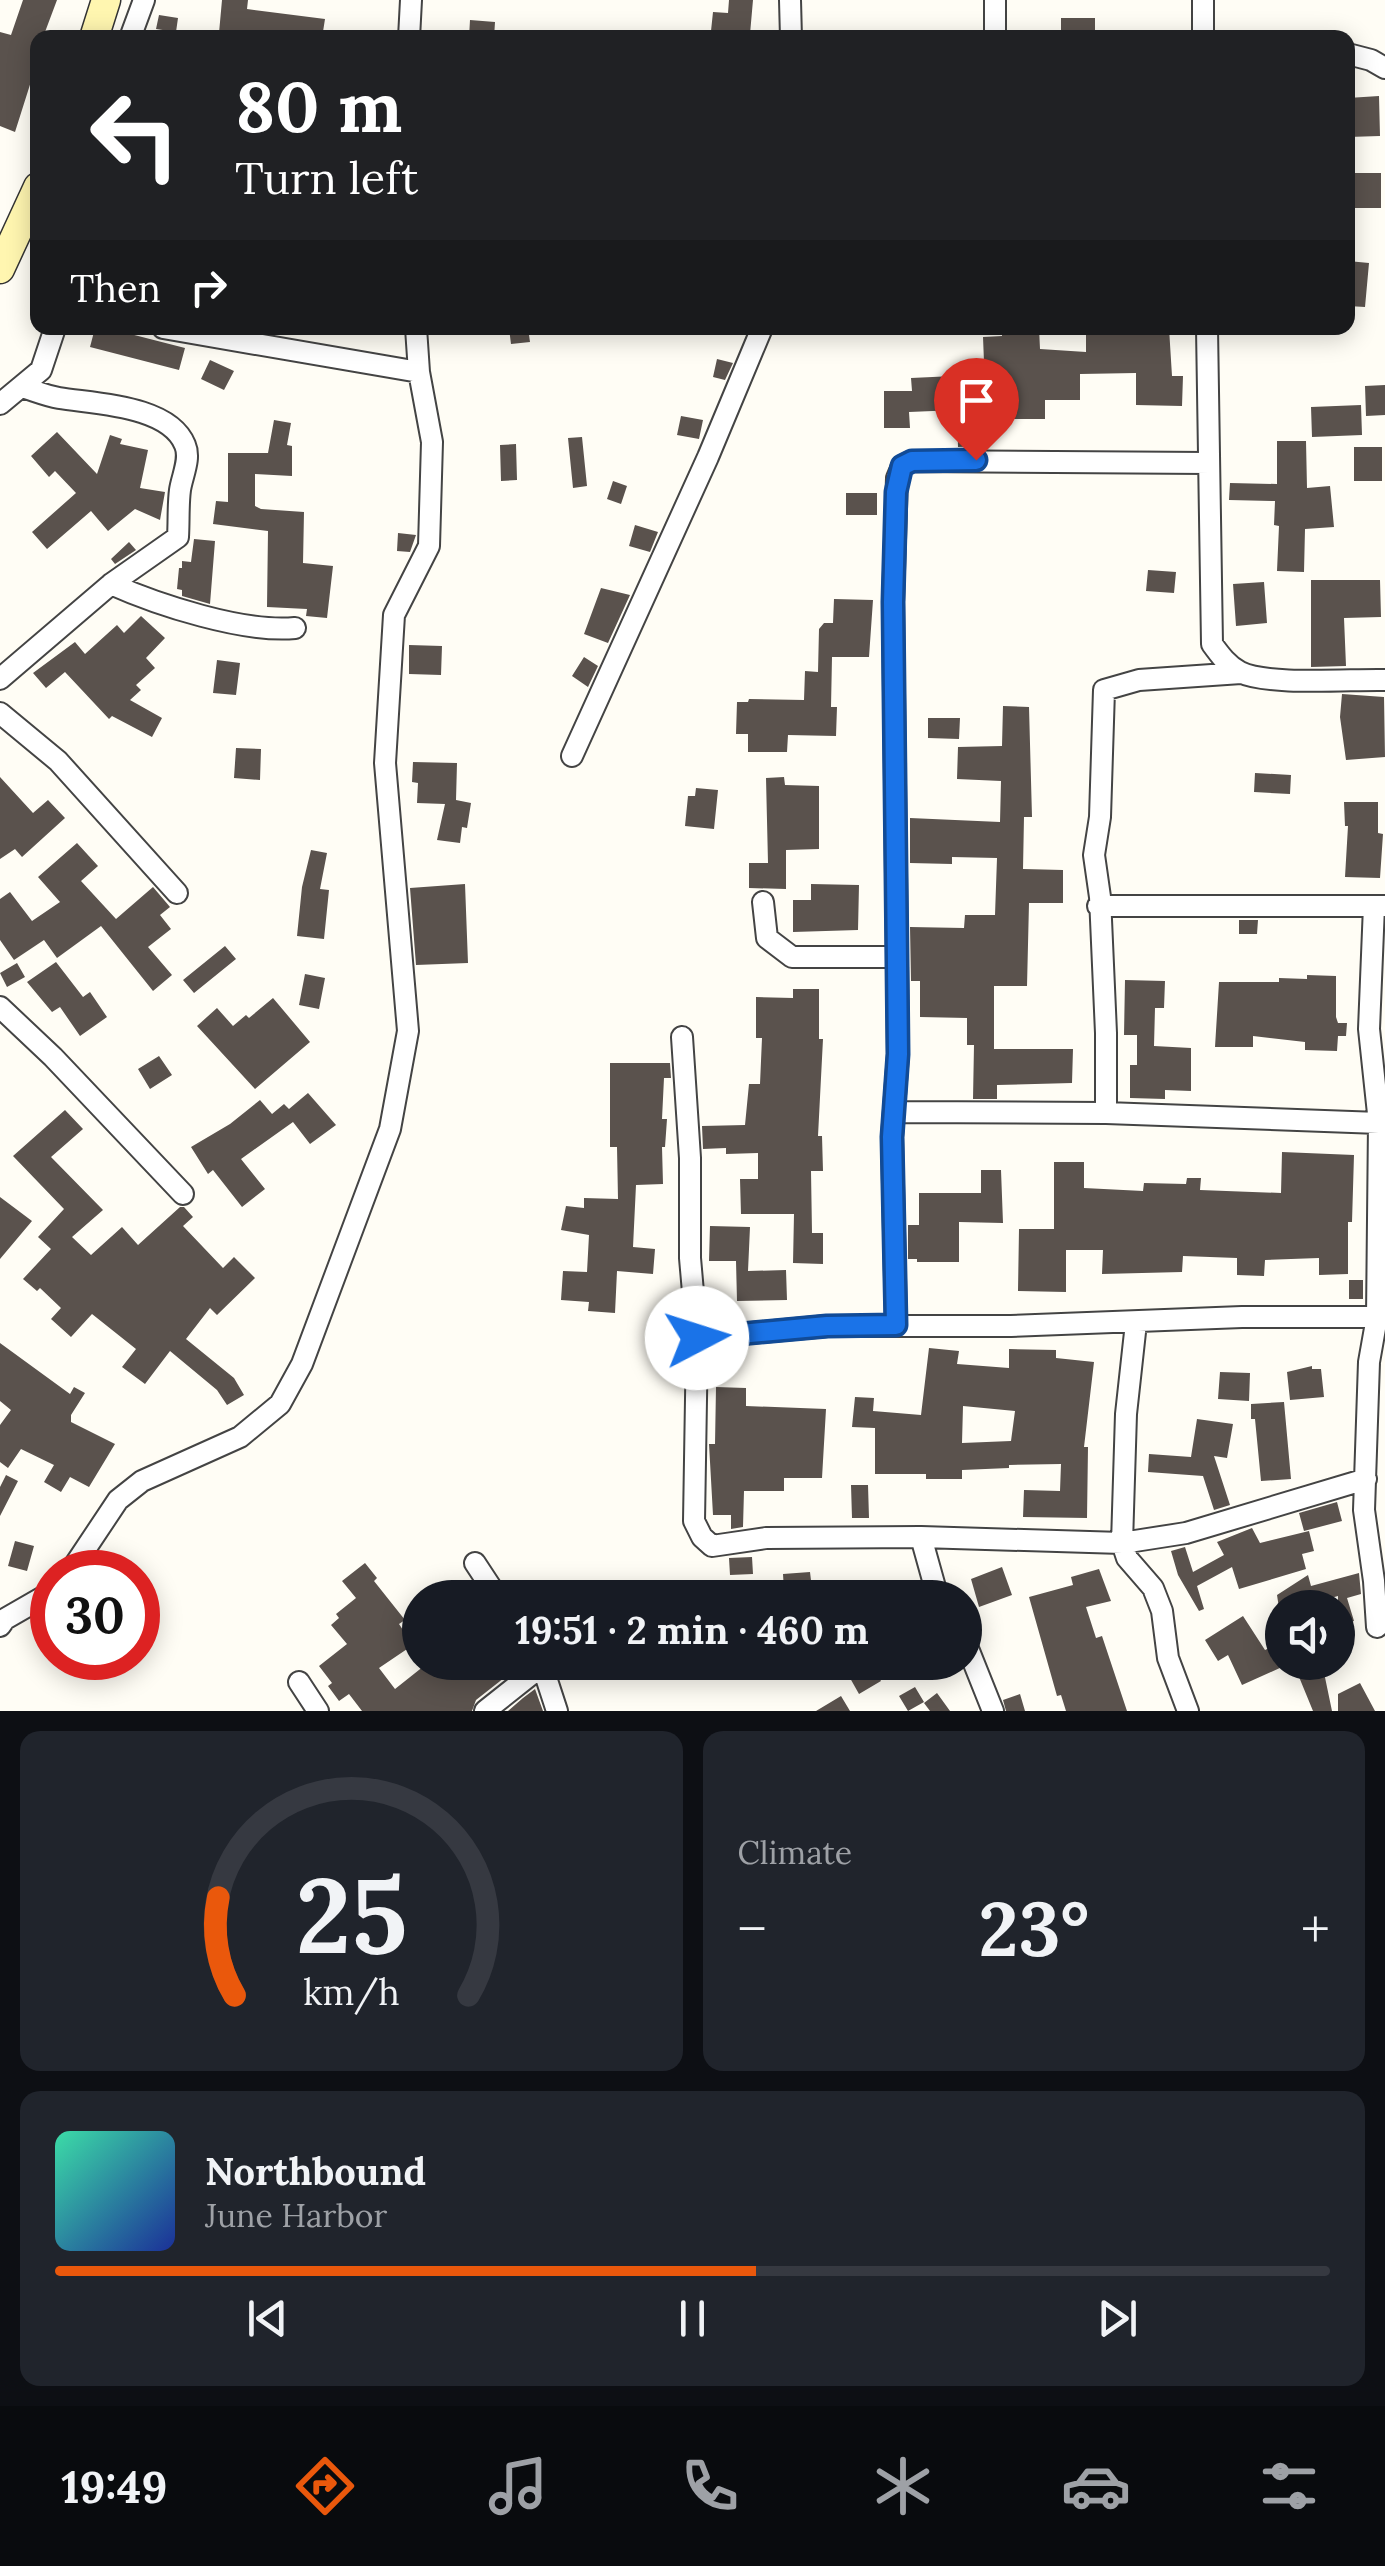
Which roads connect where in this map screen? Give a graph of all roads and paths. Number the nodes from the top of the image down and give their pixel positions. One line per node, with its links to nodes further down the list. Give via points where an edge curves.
1 (106, 0): 7 (main road)
2 (144, 0): 8 (street)
3 (411, 0): 9 (street)
4 (790, 0): 10 (street)
5 (995, 0): 11 (street)
6 (1203, 0): 12 (street)
7 (97, 30)
8 (133, 30)
9 (409, 30)
10 (791, 30)
11 (996, 30)
12 (1203, 30)
13 (1355, 56): 14 (street)
14 (1385, 68)
15 (30, 204): 16 (main road)
16 (0, 269)
17 (53, 335): 23 (street)
18 (59, 335): 23 (street)
19 (203, 335): 24 (street)
20 (416, 335): 24 (street)
21 (759, 335): 34 (street)
22 (1207, 335): 27 (street)
23 (41, 370): 25 (street)
24 (419, 372): 54 (street, via 432,442 430,546 394,615 386,763 408,1031 390,1130 302,1364 280,1404 240,1438 142,1482 118,1500)
25 (22, 387): 26 (street); 28 (street, via 148,415 186,445 178,536)
26 (0, 404)
27 (1208, 462): 30 (street, via 1212,644); 39 (street, via 938,460 902,466 893,602)
28 (110, 584): 29 (street, via 257,628); 31 (street)
29 (295, 628)
30 (1241, 673): 32 (street); 37 (street, via 1139,680 1104,690 1094,855)
31 (0, 679)
32 (1385, 680)
33 (0, 712): 35 (street, via 58,761)
34 (572, 756)
35 (177, 893)
36 (763, 902): 39 (street, via 767,938 792,957)
37 (1098, 906): 38 (street); 43 (street)
38 (1380, 906): 44 (street, via 1369,1029)
39 (896, 956): 42 (street)
40 (0, 1008): 45 (street)
41 (682, 1037): 49 (street)
42 (896, 1112): 43 (street); 48 (street)
43 (1106, 1113): 44 (street)
44 (1378, 1123): 46 (street)
45 (183, 1194)
46 (1377, 1316): 47 (street); 50 (street)
47 (1136, 1324): 48 (street); 53 (street)
48 (896, 1325): 49 (street)
49 (697, 1338): 52 (street, via 694,1521 702,1538 712,1546 766,1538)
50 (1377, 1361): 51 (street)
51 (1366, 1479): 53 (street, via 1186,1533); 60 (street)
52 (921, 1537): 53 (street); 57 (street)
53 (1122, 1544): 69 (street, via 1162,1610 1168,1658)
54 (85, 1550)
55 (475, 1563): 56 (street)
56 (486, 1580)
57 (933, 1580)
58 (30, 1605): 59 (street)
59 (0, 1626)
60 (1376, 1627)
61 (523, 1680): 66 (street)
62 (547, 1680): 67 (street)
63 (981, 1680): 68 (street)
64 (298, 1682): 65 (street)
65 (318, 1711)
66 (485, 1711)
67 (556, 1711)
68 (993, 1711)
69 (1188, 1711)

